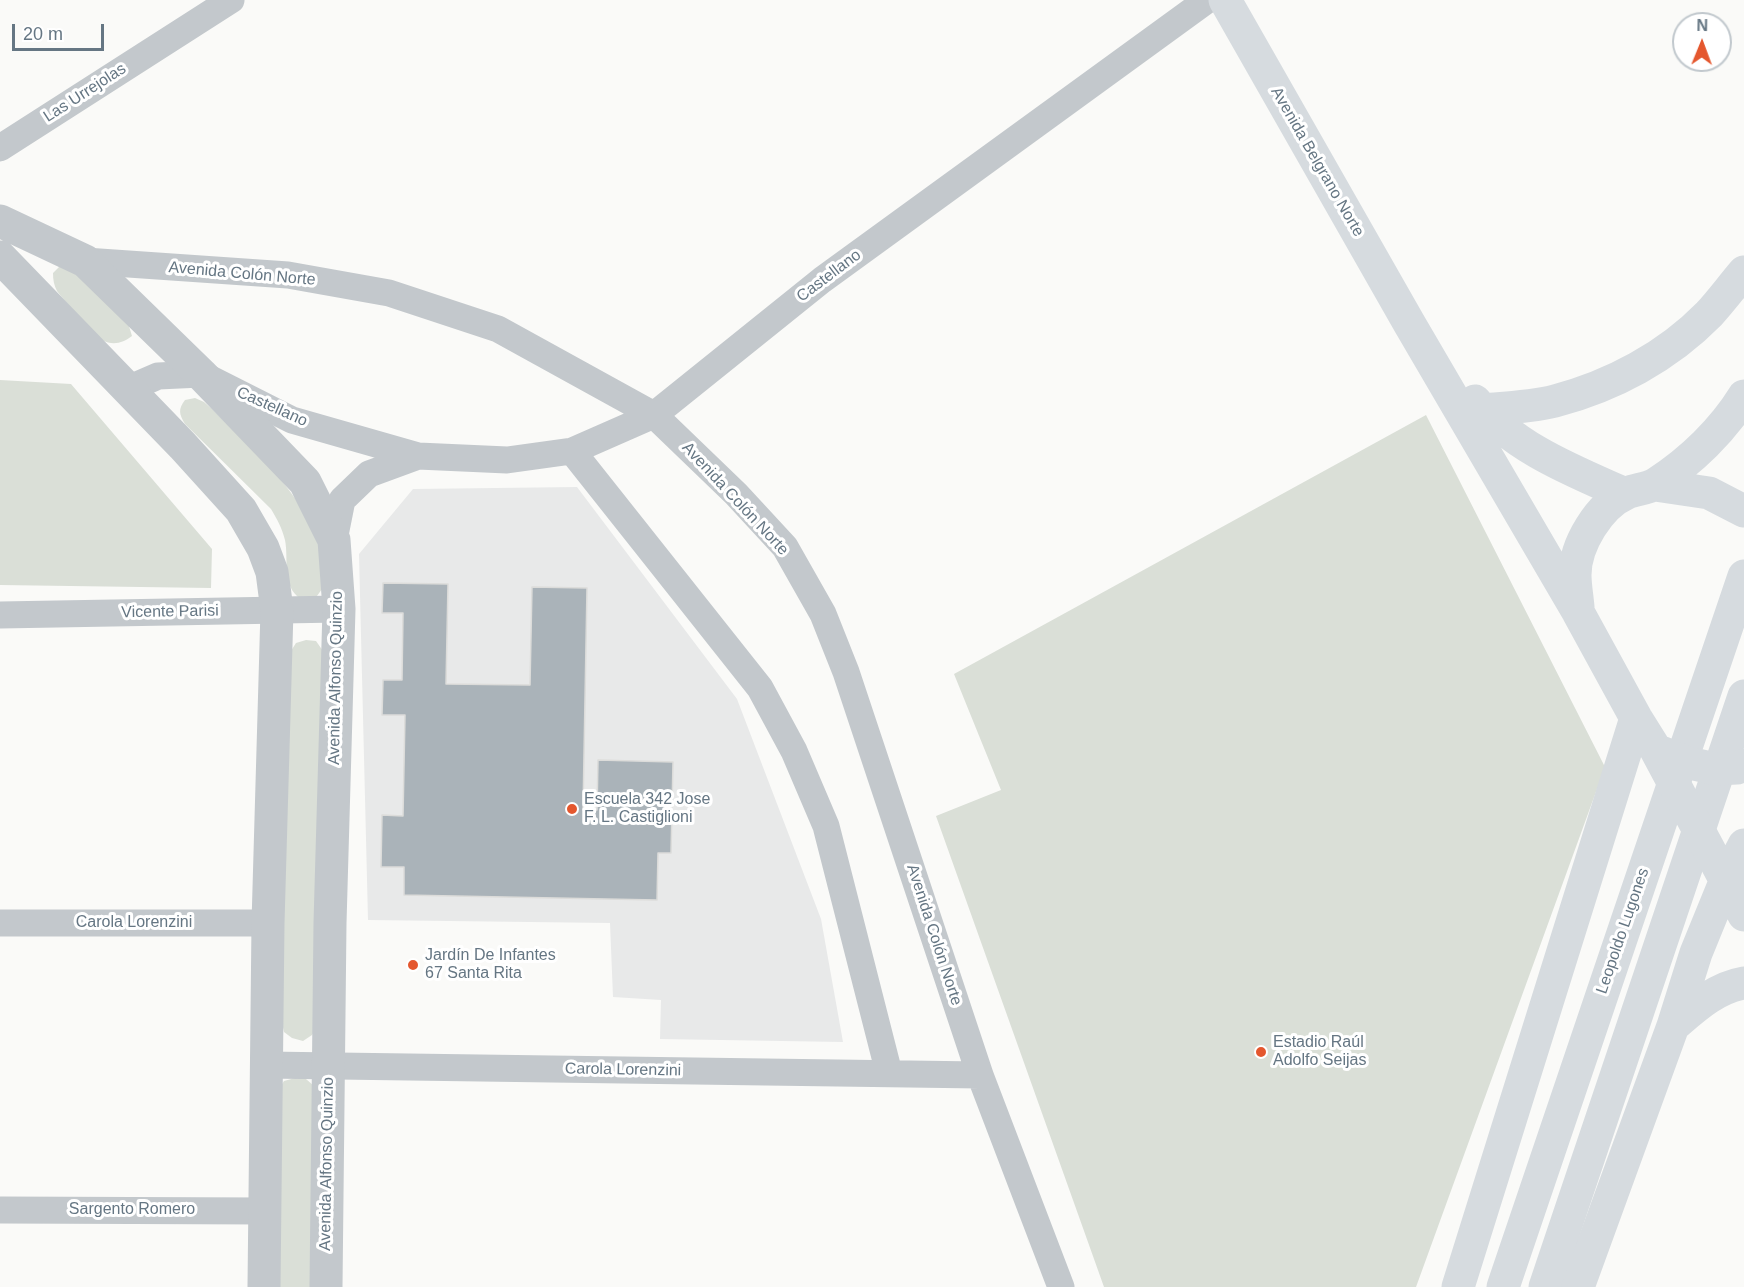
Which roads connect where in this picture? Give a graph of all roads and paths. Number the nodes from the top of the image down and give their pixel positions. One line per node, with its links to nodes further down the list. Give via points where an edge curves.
1 (231, 0): 4 (street, Las Urrejolas)
2 (1207, 0): 14 (street, Castellano, via 822,280)
3 (1225, 0): 9 (main road, Avenida Belgrano Norte)
4 (0, 147)
5 (0, 221): 7 (street, Avenida Alfonso Quinzio)
6 (0, 258): 11 (street)
7 (85, 261): 10 (street, Avenida Alfonso Quinzio); 14 (street, Avenida Colón Norte, via 288,275 389,293 498,329)
8 (1744, 272): 13 (main road, via 1709,314 1674,345 1625,375 1553,401)
9 (1409, 323): 13 (main road, Avenida Belgrano Norte); 23 (main road, Avenida Belgrano Norte)
10 (201, 374): 11 (street, Castellano, via 158,376); 16 (street, Castellano, via 292,420); 19 (street, Avenida Alfonso Quinzio, via 305,482)
11 (128, 389): 22 (street, via 241,510 272,572)
12 (1744, 396): 17 (main road, via 1692,456)
13 (1482, 410): 17 (main road, Avenida Belgrano Norte, via 1508,433 1564,467)
14 (654, 415): 15 (street, Castellano); 39 (street, Avenida Colón Norte, via 785,547 823,614 846,672)
15 (572, 451): 16 (street, Castellano, via 507,460); 38 (street, via 760,688 795,751 826,826)
16 (418, 456): 19 (street, Castellano, via 369,474 342,500)
17 (1640, 489): 18 (main road, Avenida Belgrano Norte, via 1709,493); 23 (main road, via 1599,514 1582,541 1575,573)
18 (1744, 511)
19 (334, 540): 21 (street, Avenida Alfonso Quinzio)
20 (1744, 576): 46 (main road, Leopoldo Lugones)
21 (339, 609): 22 (street, Vicente Parisi); 37 (street, Avenida Alfonso Quinzio)
22 (277, 610): 24 (street, Vicente Parisi); 33 (street)
23 (1578, 612): 26 (main road, Avenida Belgrano Norte)
24 (0, 615)
25 (1744, 696): 47 (main road)
26 (1636, 718): 27 (main road, Avenida Belgrano Norte); 45 (main road)
27 (1656, 750): 28 (main road, via 1716,769); 30 (main road)
28 (1744, 765)
29 (1744, 845): 30 (main road)
30 (1725, 882): 31 (main road); 35 (main road, via 1696,953)
31 (1744, 915)
32 (0, 923): 33 (street, Carola Lorenzini)
33 (268, 923): 36 (street)
34 (1744, 983): 35 (main road, via 1702,1001)
35 (1673, 1026): 48 (main road)
36 (266, 1065): 37 (street, Carola Lorenzini); 41 (street)
37 (328, 1065): 38 (street, Carola Lorenzini); 43 (street, Avenida Alfonso Quinzio)
38 (889, 1073): 39 (street, Carola Lorenzini)
39 (980, 1075): 44 (street, Avenida Colón Norte)
40 (0, 1210): 41 (street, Sargento Romero)
41 (265, 1210): 42 (street)
42 (264, 1287)
43 (326, 1287)
44 (1061, 1287)
45 (1458, 1287)
46 (1503, 1287)
47 (1545, 1287)
48 (1578, 1287)

